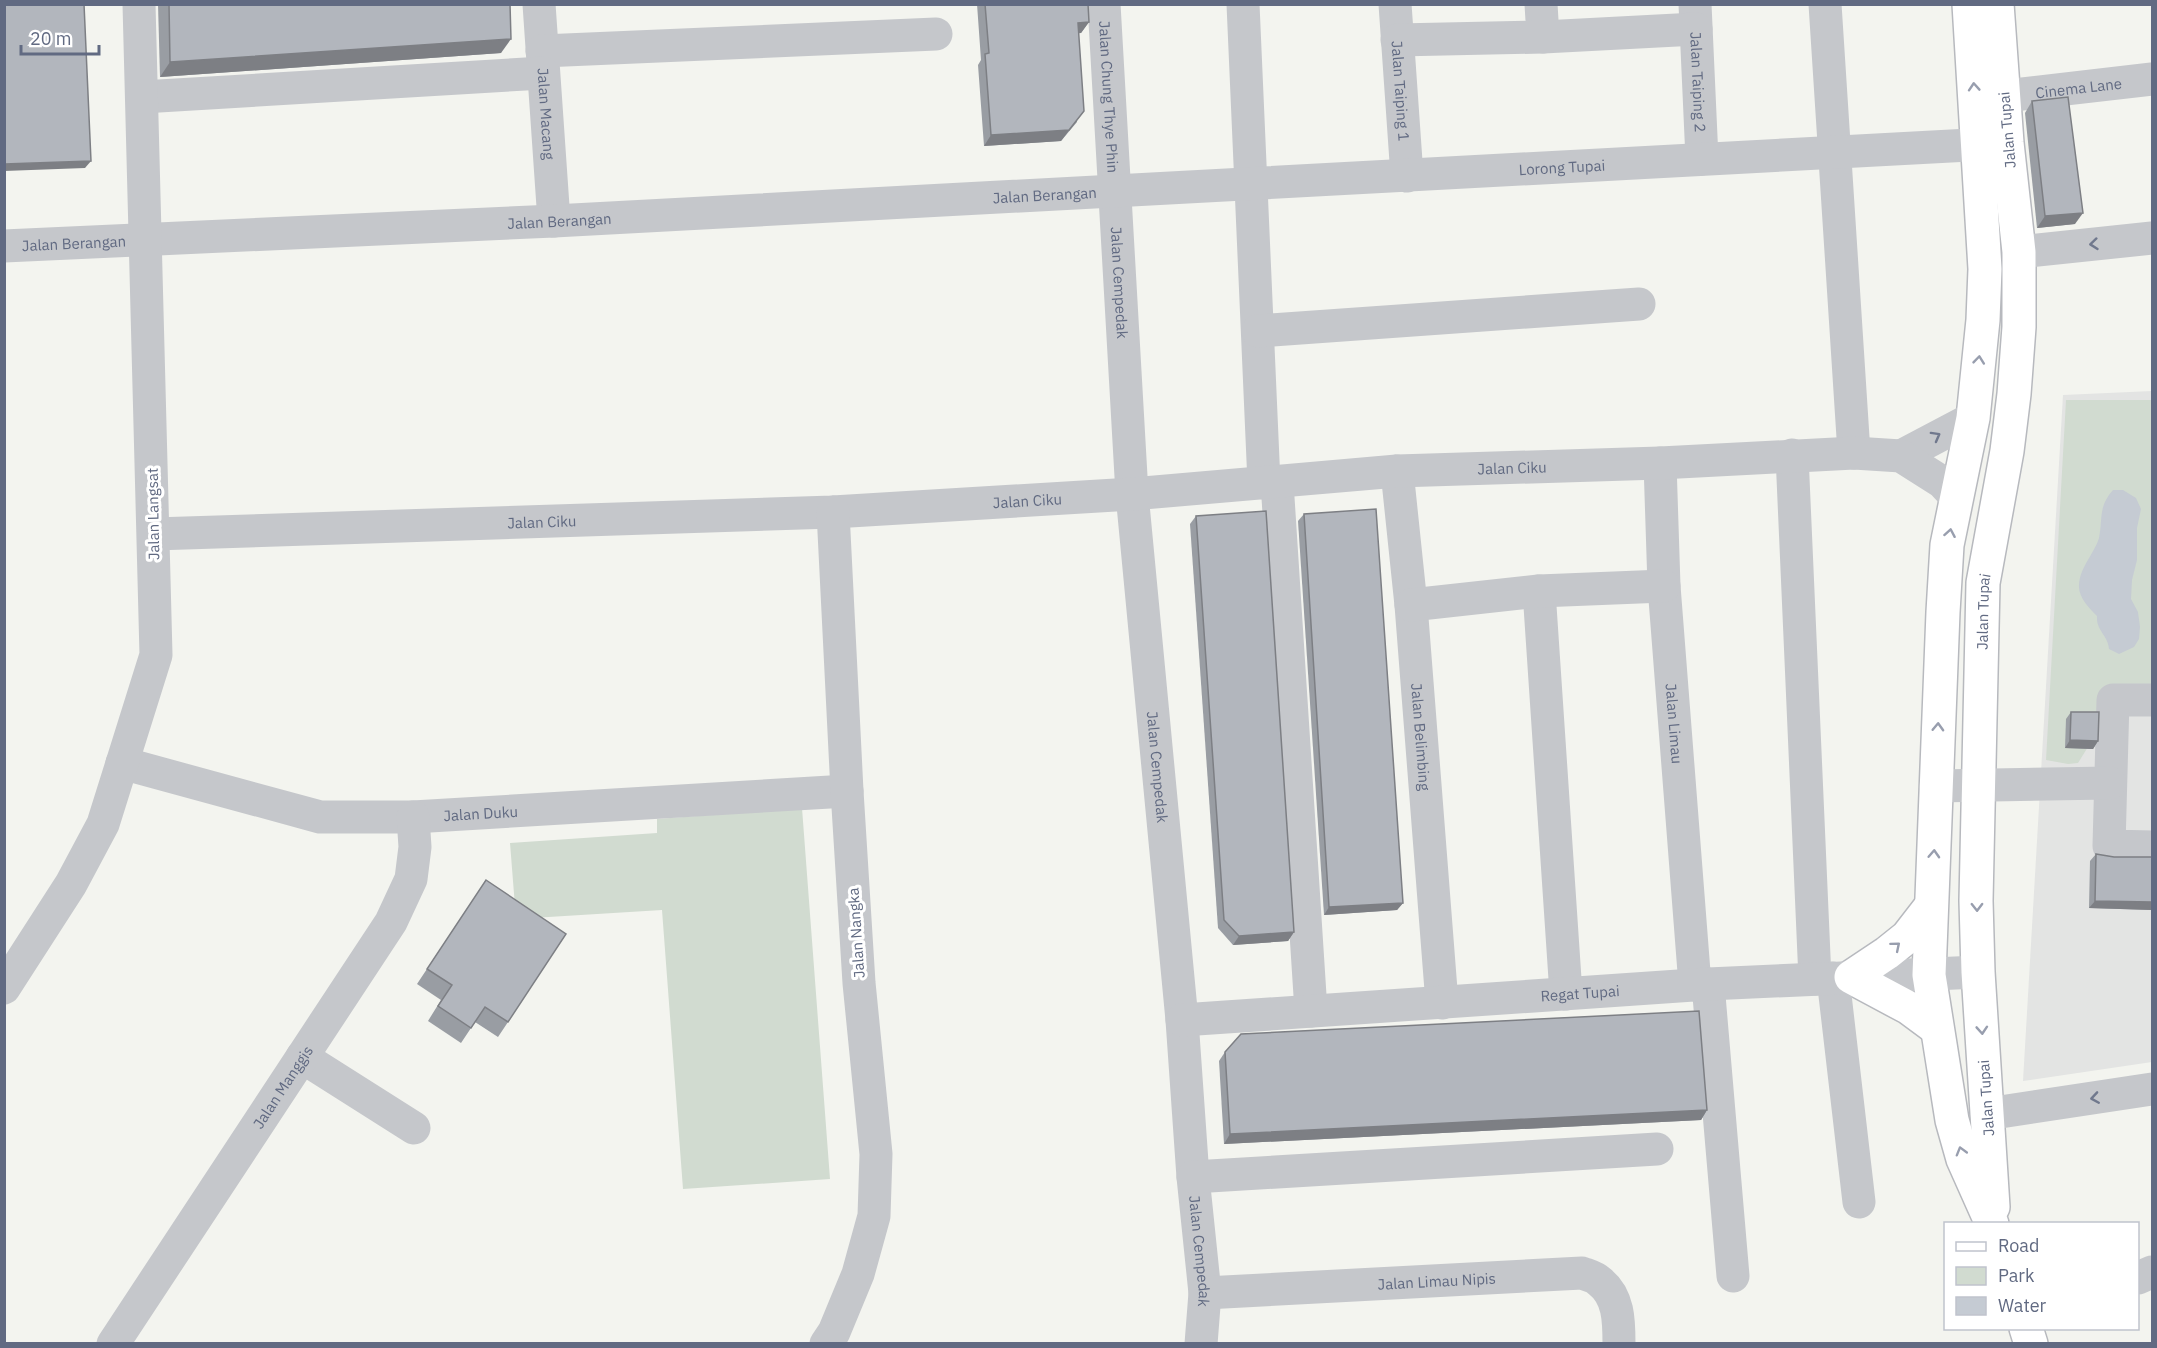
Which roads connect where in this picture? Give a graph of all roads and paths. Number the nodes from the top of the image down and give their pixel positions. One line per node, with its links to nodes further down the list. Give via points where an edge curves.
1 (139, 4): 17 (street, Jalan Langsat)
2 (538, 4): 14 (street, Jalan Macang)
3 (1104, 4): 23 (street, Jalan Chung Thye Phin)
4 (1243, 4): 22 (street)
5 (1395, 4): 13 (street, Jalan Taiping 1)
6 (1541, 4): 12 (street)
7 (1825, 4): 19 (street)
8 (1969, 4): 18 (main road, Jalan Tupai, one-way to 8)
9 (1997, 4): 16 (main road, Jalan Tupai)
10 (1696, 17): 12 (street); 20 (street, Jalan Taiping 2)
11 (936, 34): 14 (street)
12 (1543, 37): 13 (street)
13 (1397, 40): 21 (street, Jalan Taiping 1)
14 (543, 62): 17 (street); 24 (street, Jalan Macang)
15 (2152, 79): 16 (street, Cinema Lane)
16 (2005, 96): 18 (main road, Jalan Tupai)
17 (142, 97): 26 (street, Jalan Langsat)
18 (1992, 144): 19 (street, Lorong Tupai); 28 (main road, Jalan Tupai); 31 (main road, one-way to 18, via 1983,320)
19 (1834, 152): 20 (street, Lorong Tupai); 32 (street)
20 (1702, 159): 21 (street, Lorong Tupai)
21 (1407, 176): 22 (street, Lorong Tupai)
22 (1251, 183): 23 (street, Lorong Tupai); 30 (street)
23 (1116, 190): 24 (street, Jalan Berangan); 38 (street, Jalan Cempedak)
24 (554, 221): 26 (street, Jalan Berangan)
25 (2152, 238): 28 (street, one-way to 28)
26 (146, 240): 27 (street, Jalan Berangan); 41 (street, Jalan Langsat)
27 (4, 246)
28 (2019, 252): 49 (main road, Jalan Tupai, via 2014,394 1983,583)
29 (1639, 304): 30 (street)
30 (1258, 331): 37 (street)
31 (1973, 418): 34 (street, one-way to 31); 39 (main road)
32 (1854, 453): 33 (street, Jalan Ciku); 34 (street, Jalan Ciku)
33 (1792, 455): 35 (street, Jalan Ciku); 56 (street)
34 (1901, 456): 39 (street, via 1942,482)
35 (1660, 463): 36 (street, Jalan Ciku); 42 (street, Jalan Limau)
36 (1397, 471): 37 (street, Jalan Ciku); 44 (street, Jalan Belimbing)
37 (1271, 483): 38 (street, Jalan Ciku); 61 (street)
38 (1132, 494): 40 (street, Jalan Ciku); 62 (street, Jalan Cempedak)
39 (1956, 497): 48 (main road, one-way to 39, via 1947,546)
40 (833, 512): 41 (street, Jalan Ciku); 50 (street, Jalan Nangka)
41 (154, 534): 46 (street, Jalan Langsat, via 156,655)
42 (1664, 586): 43 (street); 57 (street, Jalan Limau)
43 (1539, 591): 44 (street); 59 (street)
44 (1411, 605): 60 (street, Jalan Belimbing)
45 (2152, 700): 47 (street, via 2113,700)
46 (122, 763): 51 (street, Jalan Duku, via 320,817); 58 (street, Jalan Langsat, via 103,824 71,884)
47 (2110, 783): 49 (street); 52 (street, via 2109,846)
48 (1936, 786): 49 (street); 53 (main road, one-way to 48)
49 (1980, 786): 54 (main road, Jalan Tupai, one-way to 54)
50 (847, 792): 51 (street, Jalan Duku); 76 (street, Jalan Nangka, via 859,983 876,1154 874,1216 858,1274)
51 (413, 817): 64 (street, Jalan Manggis, via 411,879 391,922)
52 (2152, 847)
53 (1931, 906): 55 (main road); 56 (main road, one-way to 53, via 1887,953)
54 (1978, 972): 55 (street, Regat Tupai); 66 (main road, Jalan Tupai, one-way to 66)
55 (1929, 975): 56 (street, Regat Tupai); 63 (main road)
56 (1833, 978): 57 (street, Regat Tupai); 63 (main road, via 1909,1008); 70 (street)
57 (1702, 985): 59 (street, Regat Tupai); 73 (street, Jalan Limau)
58 (4, 988)
59 (1566, 994): 60 (street, Regat Tupai)
60 (1442, 1002): 61 (street, Regat Tupai)
61 (1311, 1011): 62 (street, Regat Tupai)
62 (1182, 1020): 69 (street, Jalan Cempedak)
63 (1936, 1028): 71 (main road, one-way to 63, via 1963,1159)
64 (302, 1057): 67 (street); 75 (street, Jalan Manggis)
65 (2152, 1089): 66 (street, one-way to 66)
66 (1987, 1114): 72 (main road, Jalan Tupai)
67 (414, 1128)
68 (1658, 1149): 69 (street)
69 (1192, 1177): 74 (street, Jalan Cempedak)
70 (1859, 1202)
71 (1992, 1222)
72 (1993, 1222)
73 (1733, 1276)
74 (1205, 1293): 77 (street, Jalan Cempedak); 78 (street, Jalan Limau Nipis, via 1582,1273 1599,1281 1614,1299)
75 (125, 1339)
76 (826, 1344)
77 (1201, 1344)
78 (1619, 1344)

